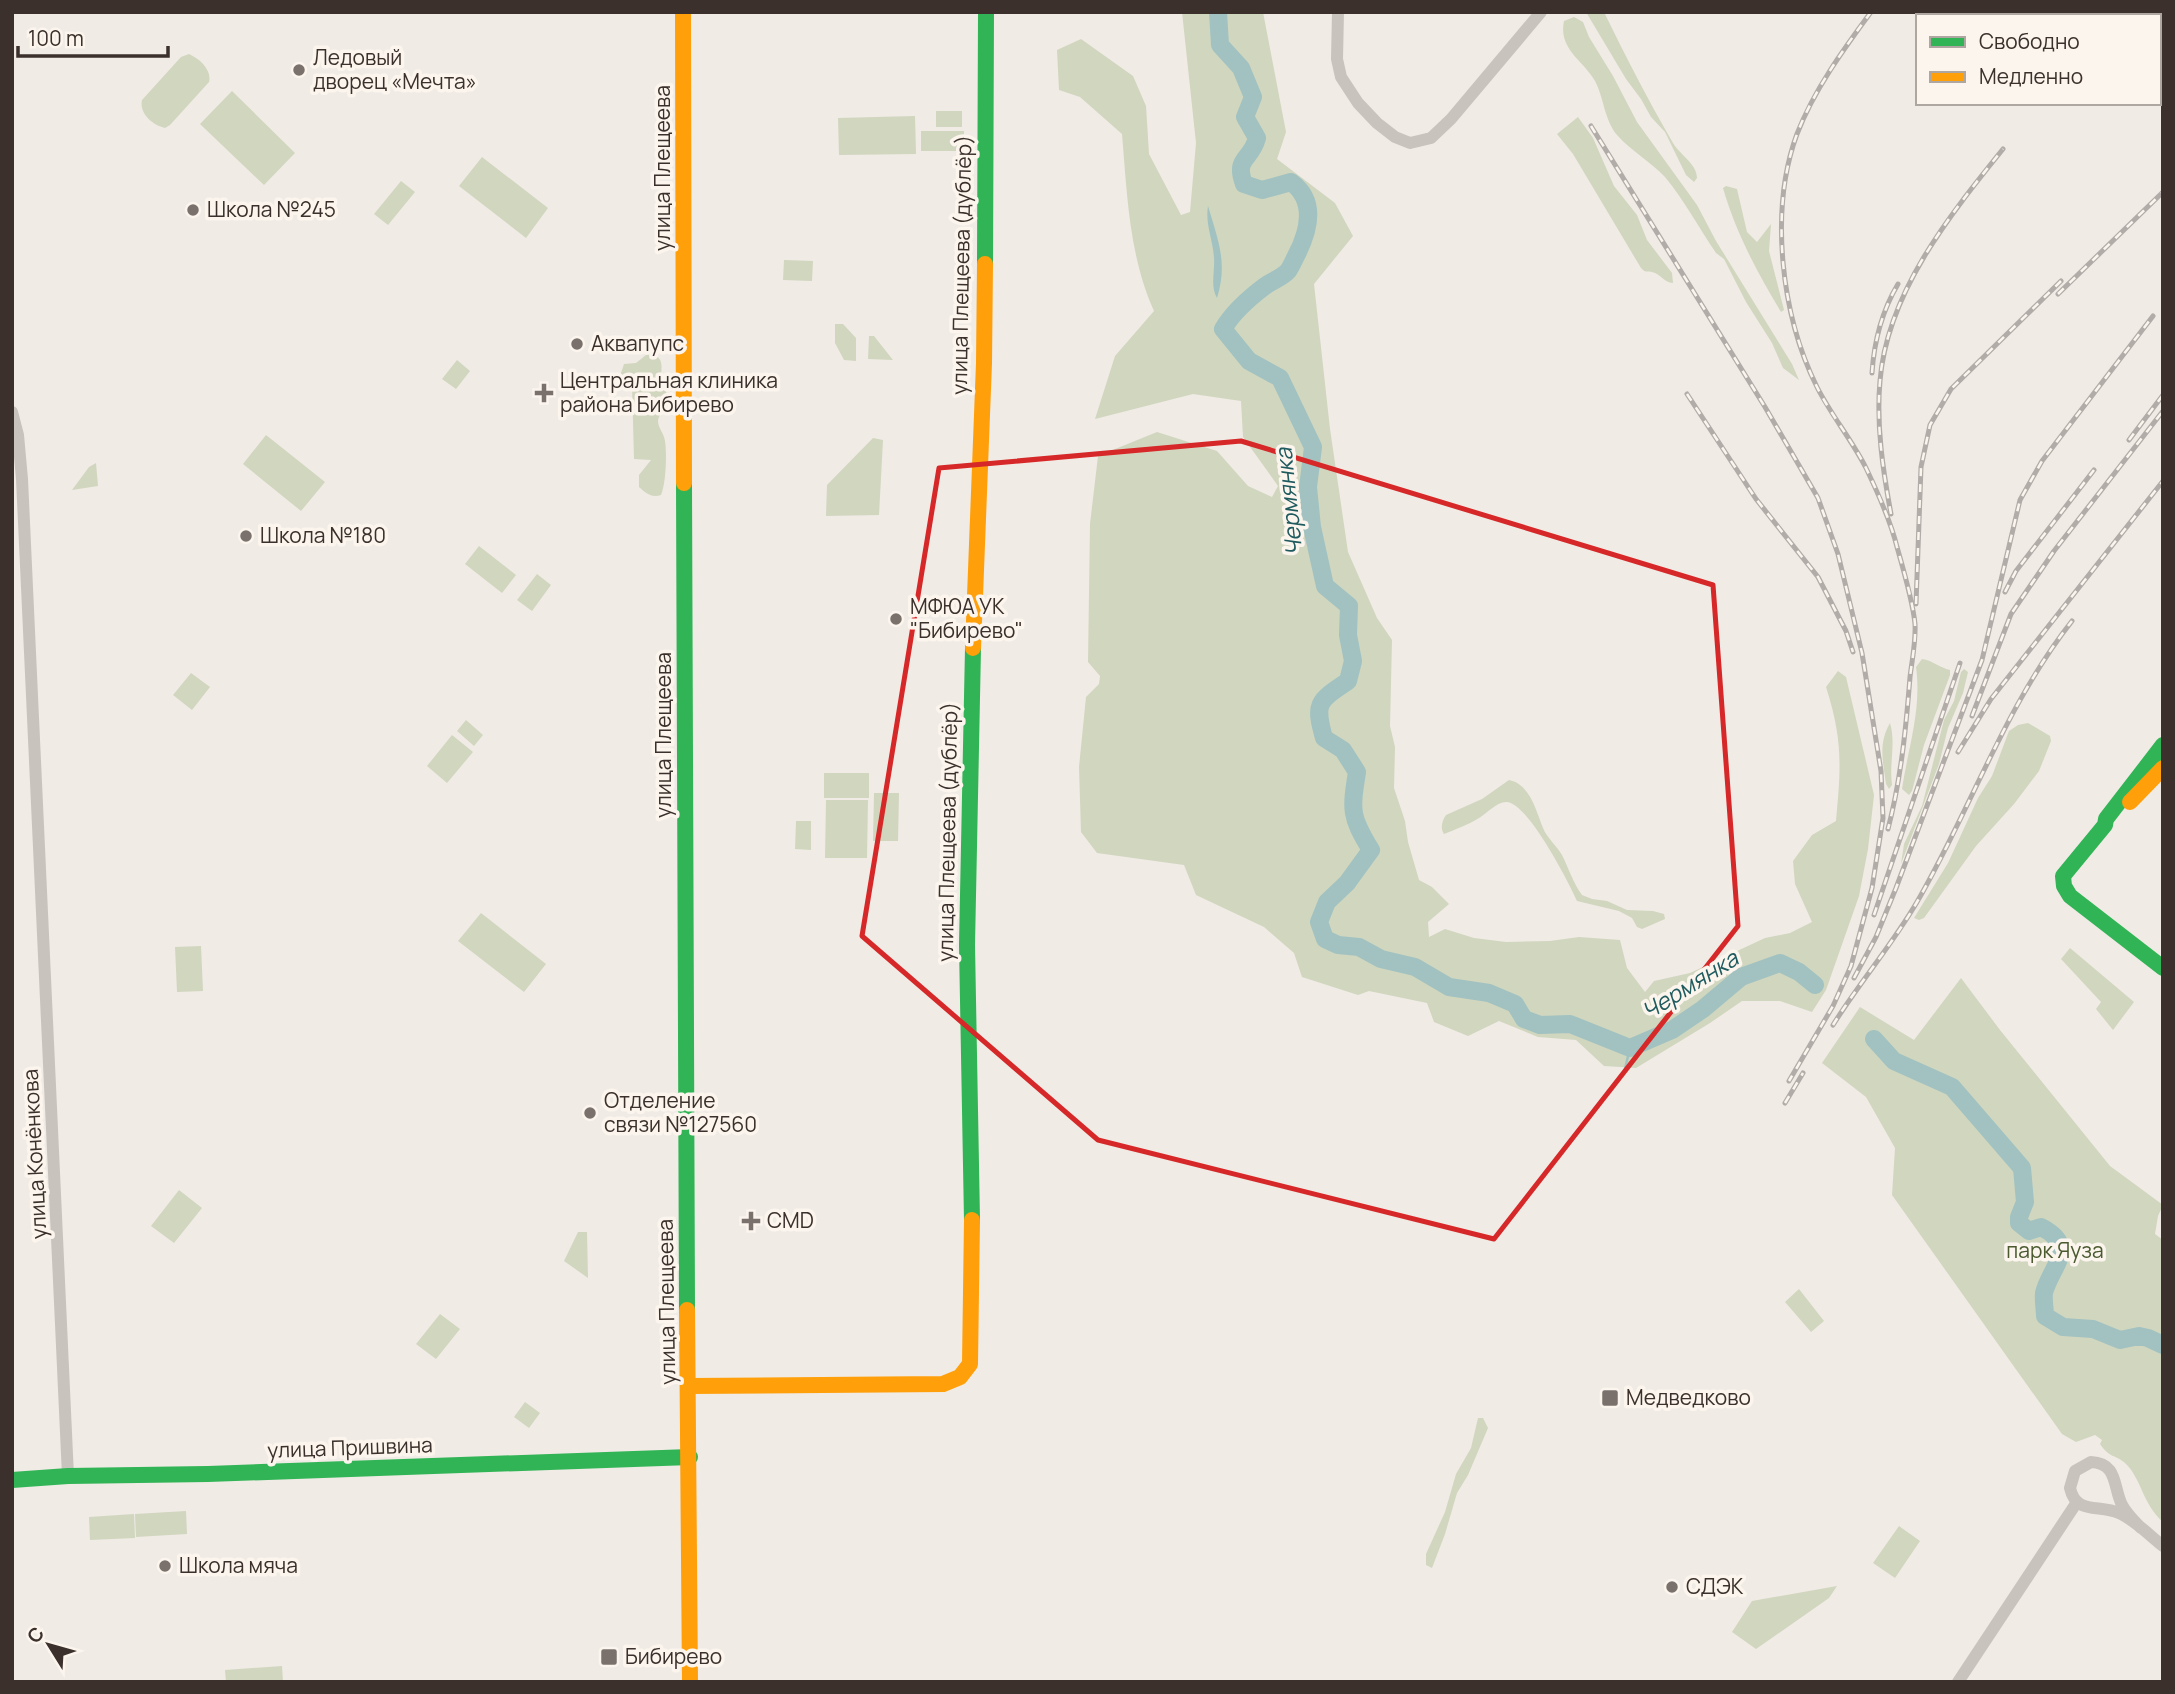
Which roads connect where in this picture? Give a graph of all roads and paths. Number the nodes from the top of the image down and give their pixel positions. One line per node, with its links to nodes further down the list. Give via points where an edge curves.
1 (683, 12): 10 (street, улица Плещеева)
2 (986, 12): 10 (street, улица Плещеева (дублёр), via 984,363 970,710 967,945 971,1364 960,1377 943,1384)
3 (1338, 12): 4 (street, via 1341,77 1377,123 1410,143 1431,138)
4 (1541, 12)
5 (12, 411): 12 (street, улица Конёнкова, via 22,479)
6 (2163, 745): 8 (street)
7 (2163, 768): 8 (street)
8 (2105, 825): 9 (street, via 2063,876 2064,886 2070,896)
9 (2163, 968)
10 (690, 1386): 11 (street, улица Плещеева)
11 (690, 1457): 12 (street, улица Пришвина); 19 (street, улица Плещеева)
12 (68, 1476): 13 (street, улица Пришвина)
13 (12, 1480)
14 (2116, 1490): 15 (street, via 2108,1468 2085,1464 2070,1482); 16 (street); 17 (street)
15 (2077, 1502): 16 (street); 20 (street)
16 (2101, 1507): 17 (street)
17 (2140, 1528): 18 (street)
18 (2163, 1546)
19 (690, 1682)
20 (1958, 1682)

